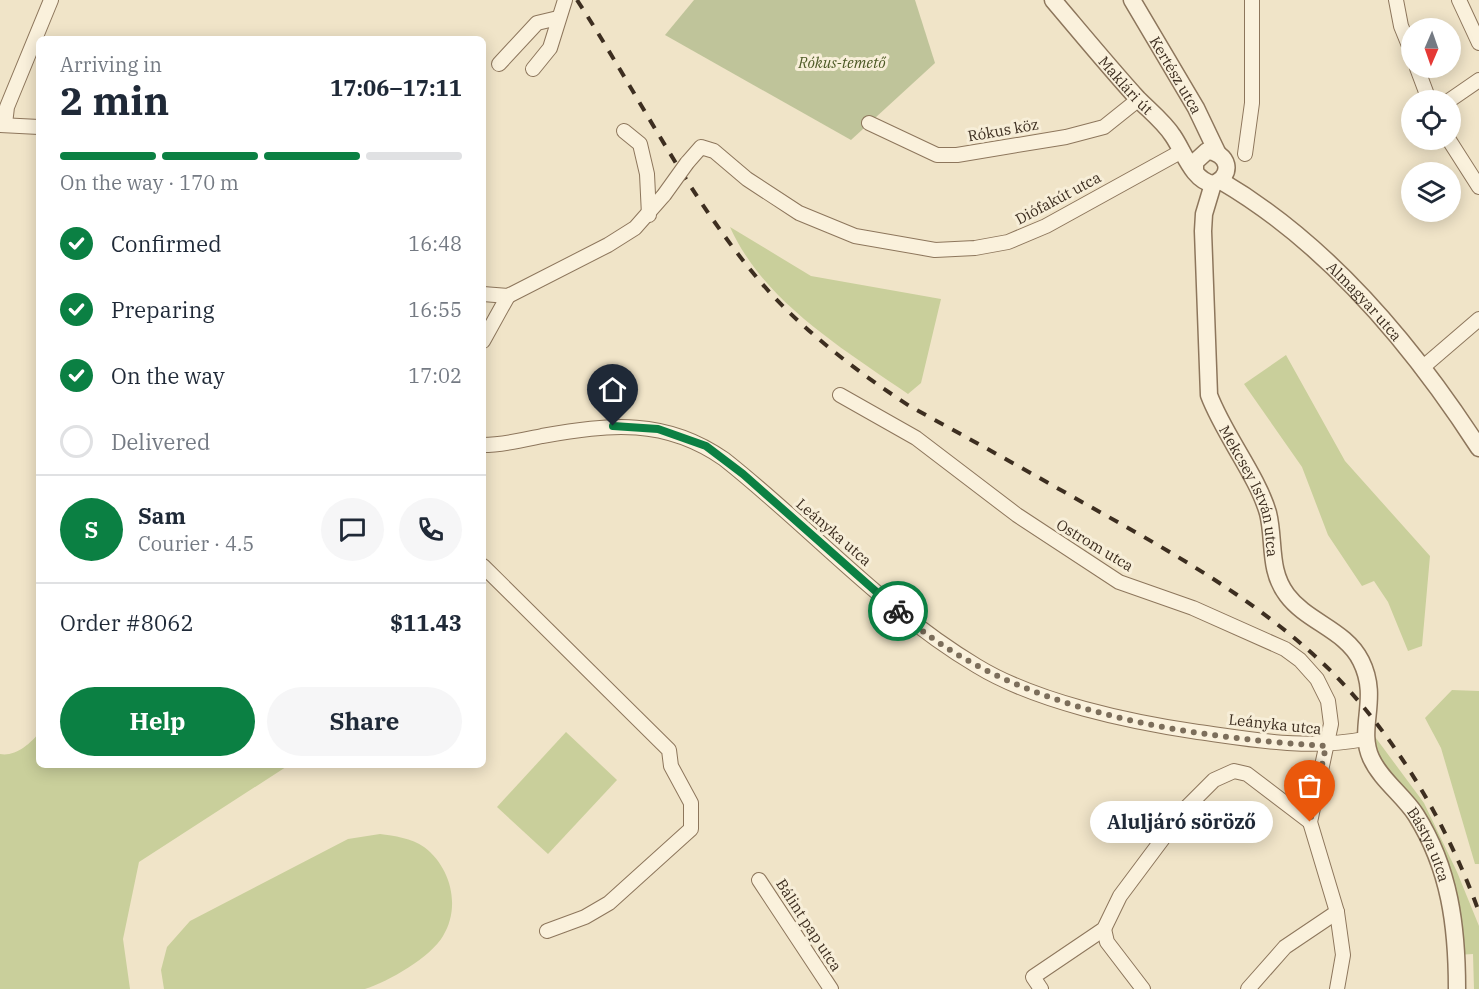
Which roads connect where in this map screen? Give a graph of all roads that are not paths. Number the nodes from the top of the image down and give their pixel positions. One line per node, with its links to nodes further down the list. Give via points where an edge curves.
1 (51, 0): 16 (street)
2 (565, 0): 8 (street)
3 (1053, 0): 15 (street, Maklári út)
4 (1132, 0): 23 (street, Kertész utca, via 1197,108)
5 (1252, 0): 24 (street, via 1252,103)
6 (1396, 0): 9 (street)
7 (1459, 0): 10 (street)
8 (558, 18): 11 (street, via 537,23); 12 (street, via 550,48)
9 (1401, 26)
10 (1479, 42)
11 (499, 64)
12 (533, 69)
13 (1479, 80): 14 (street)
14 (1461, 92)
15 (1139, 99): 17 (street, Rókus köz, via 1104,127 957,155 937,155); 22 (street, Maklári út, via 1168,129)
16 (4, 104): 18 (street)
17 (869, 123)
18 (2, 125): 19 (street)
19 (36, 127)
20 (624, 131): 27 (street, via 640,144 647,174)
21 (1455, 150): 26 (street)
22 (1182, 151): 25 (street, Maklári út); 27 (street, Diófakút utca, bridge, via 1046,226 975,248 935,249 855,236 799,213 747,179 714,151 701,147)
23 (1216, 152): 25 (street, via 1206,151 1195,162); 25 (street, via 1223,156 1227,174)
24 (1245, 154)
25 (1207, 179): 32 (street, Almagyar utca, via 1248,196 1306,243 1360,295); 37 (street, Mekcsey István utca, via 1197,203 1203,231 1209,395 1260,493 1267,512 1278,582 1302,613 1354,650 1370,683)
26 (1479, 187)
27 (649, 215): 29 (street, via 608,244)
28 (486, 294): 29 (street)
29 (508, 296): 31 (street)
30 (1479, 319): 32 (street)
31 (486, 336)
32 (1422, 368): 35 (street, Almagyar utca)
33 (840, 395): 38 (street, Ostrom utca, via 916,438 1017,514 1119,582 1193,608 1285,649 1317,680 1328,701 1331,724)
34 (486, 445): 38 (street, Leányka utca, via 608,426 658,429 682,437 706,446 724,459 906,618 979,668 1054,699 1151,725 1272,743)
35 (1479, 448)
36 (486, 569): 43 (street, via 669,750 671,765 691,803 691,828 609,903)
37 (1365, 739): 38 (street, Leányka utca); 49 (street, Bástya utca, via 1371,758 1415,813 1441,865 1456,930)
38 (1326, 746): 39 (street, Ostrom utca)
39 (1310, 822): 41 (street); 42 (street, via 1247,774 1234,771 1214,780 1185,809 1120,896)
40 (759, 880): 44 (street, Bálint pap utca)
41 (1337, 912): 47 (street, via 1286,947); 48 (street, via 1343,955)
42 (1104, 929): 45 (street, via 1033,977); 46 (street, via 1107,942)
43 (547, 932)
44 (831, 989)
45 (1041, 989)
46 (1143, 989)
47 (1248, 989)
48 (1337, 989)
49 (1457, 989)

